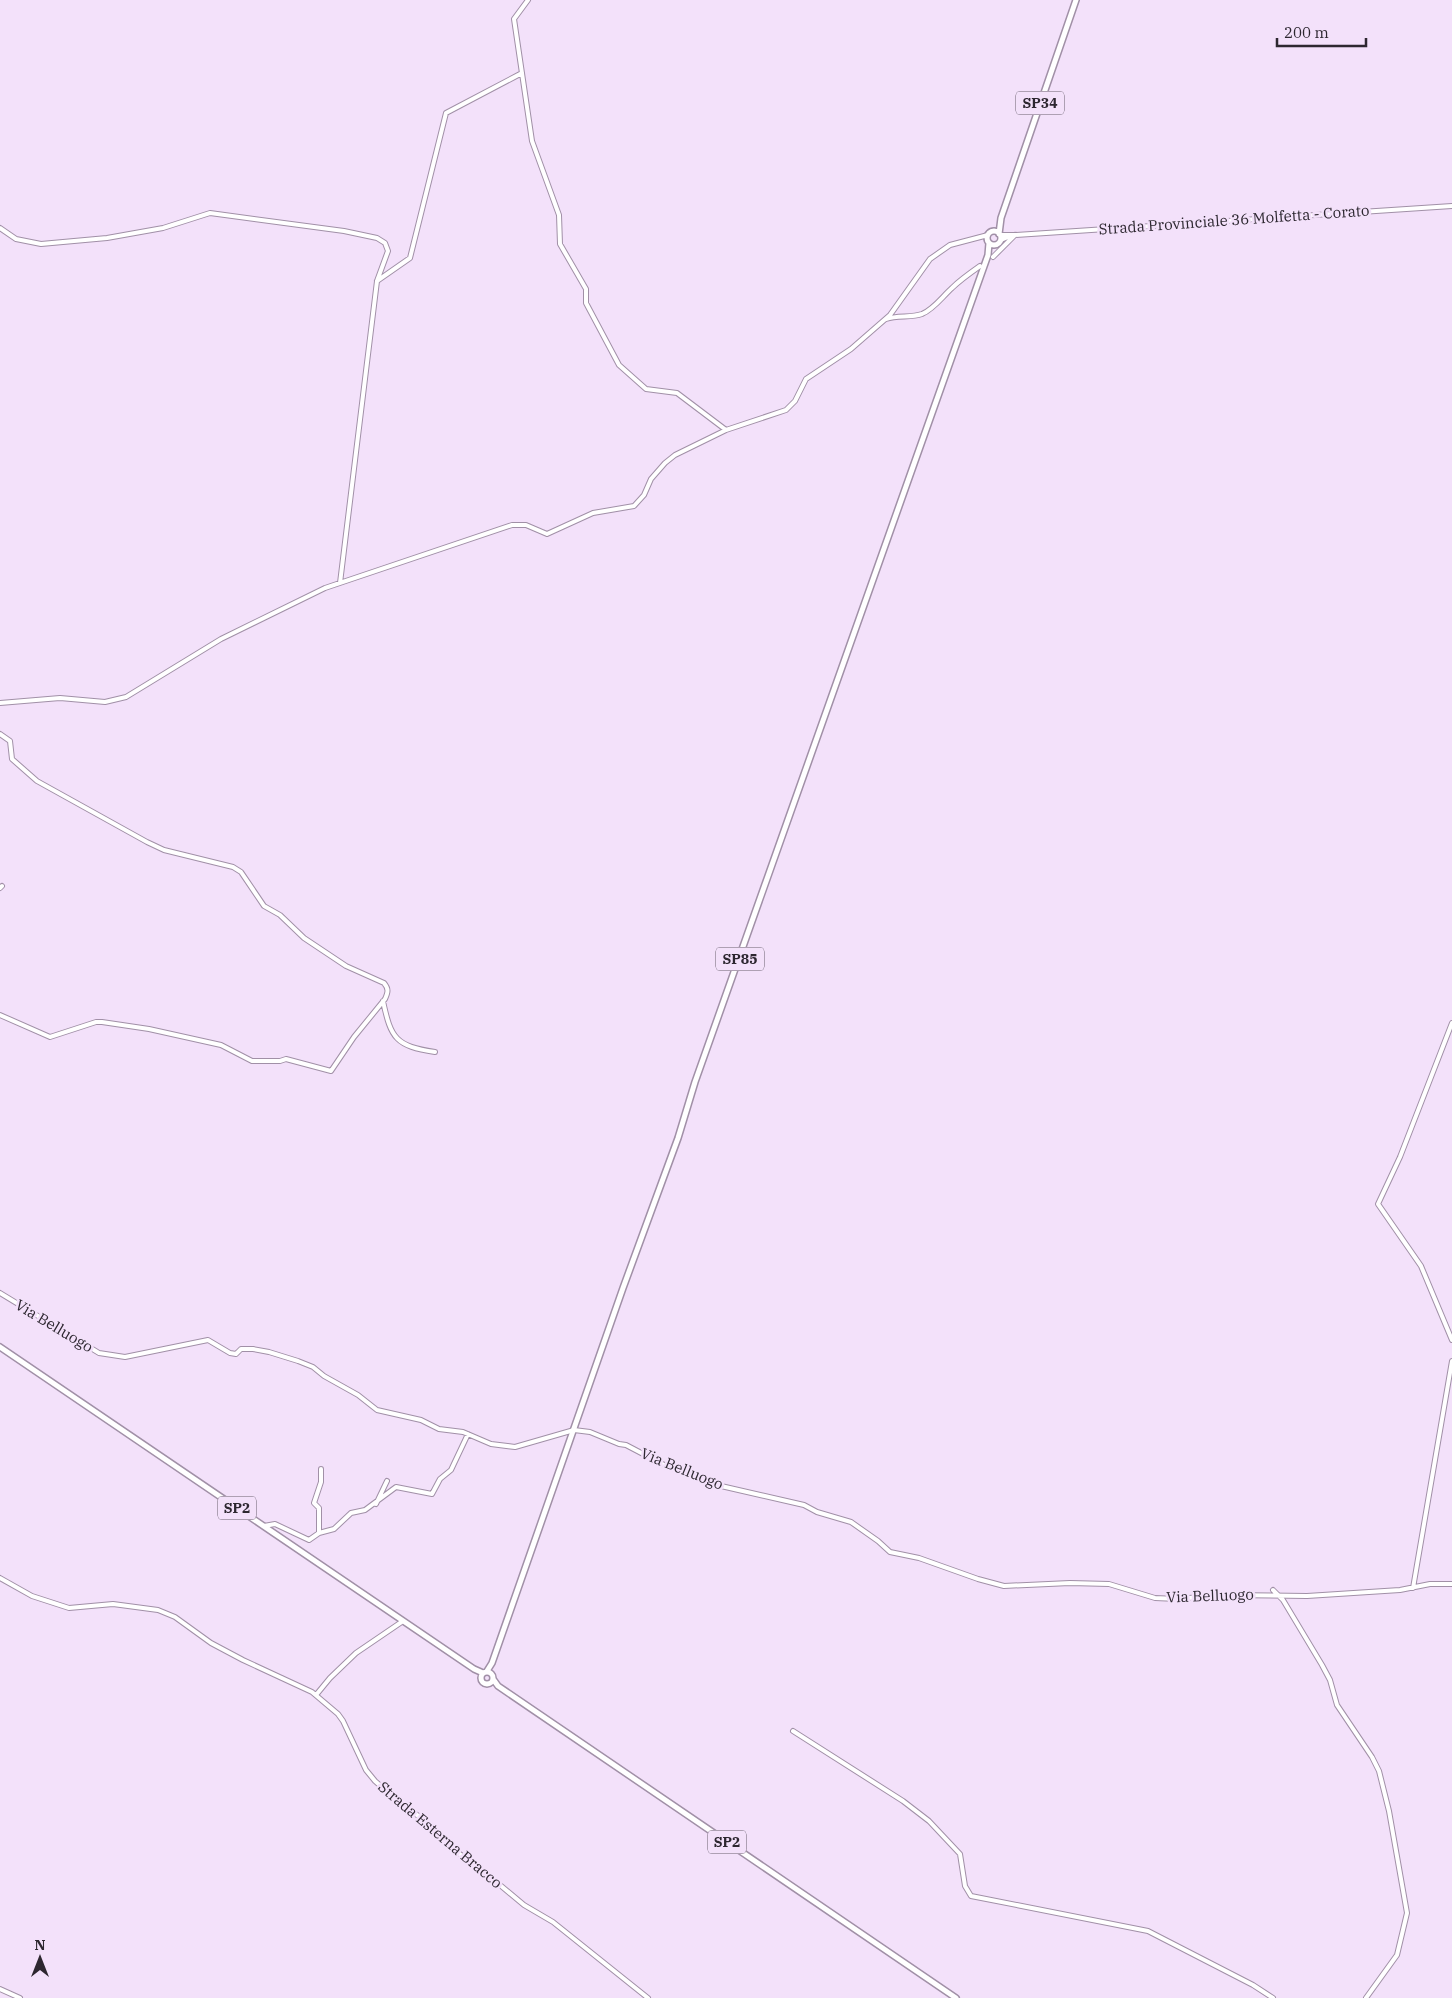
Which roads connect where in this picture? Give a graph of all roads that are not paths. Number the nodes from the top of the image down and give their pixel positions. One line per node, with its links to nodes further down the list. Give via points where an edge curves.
1 (528, 0): 3 (street, via 514,19)
2 (1076, 0): 5 (main road, SP34)
3 (522, 73): 15 (street, via 446,113 410,258); 19 (street, via 532,141 559,215 560,244 586,289 586,303 619,365 646,389 677,393)
4 (1452, 206): 9 (street, Strada Provinciale 36 Molfetta - Corato)
5 (1001, 218): 7 (main road, SP34); 8 (main road, SP34)
6 (0, 228): 15 (street, via 16,238 41,244 154,230 210,213 344,231 377,238 385,244 388,251)
7 (990, 233): 8 (main road); 10 (street); 11 (main road)
8 (1000, 236): 9 (street, Strada Provinciale 36 Molfetta - Corato); 12 (main road)
9 (1015, 236): 13 (street)
10 (976, 239): 11 (street); 16 (street, via 950,245 930,259)
11 (989, 242): 12 (main road); 13 (main road, SP85)
12 (996, 245): 13 (main road, SP85)
13 (990, 256): 31 (main road, SP85)
14 (980, 266): 17 (street, via 931,308 917,316)
15 (377, 281): 20 (street)
16 (897, 306): 17 (street); 18 (street)
17 (901, 316): 18 (street)
18 (884, 320): 19 (street, via 851,349 806,379 795,401 786,410)
19 (726, 430): 20 (street, via 670,458 651,479 644,495 634,506 593,513 547,534 526,525 512,525)
20 (340, 583): 21 (street, via 221,639 126,697 105,702 60,698)
21 (0, 703)
22 (0, 734): 23 (street, via 10,741 12,759 37,781 164,850 233,867 241,872 264,906 280,915 304,938 346,966 384,983 388,993)
23 (383, 1001): 24 (street, via 332,1071 286,1058 252,1061 221,1045 102,1022 50,1037); 26 (street, via 389,1028 398,1040 410,1047)
24 (0, 1015)
25 (1452, 1023): 28 (street, via 1400,1157 1378,1204 1420,1266)
26 (435, 1052)
27 (0, 1293): 32 (street, Via Belluogo, via 99,1353 125,1357 208,1340 230,1353 236,1354 242,1349 269,1352 312,1367 377,1410 421,1420 439,1429)
28 (1452, 1340)
29 (0, 1347): 36 (main road, SP2)
30 (1452, 1361): 40 (street)
31 (574, 1430): 32 (street, Via Belluogo, via 515,1447 491,1444); 42 (street, Via Belluogo, via 590,1432 626,1445 708,1483 804,1505 851,1522 890,1552 919,1558 1004,1586 1109,1584 1156,1598 1177,1599 1224,1595); 44 (main road, SP85)
32 (468, 1434): 35 (street, via 451,1470 440,1479 432,1494 396,1487)
33 (321, 1469): 37 (street, via 321,1482 314,1503 319,1508)
34 (387, 1481): 35 (street)
35 (376, 1504): 37 (street, via 351,1513 334,1529)
36 (264, 1526): 37 (street, via 275,1524 309,1540); 43 (main road, SP2)
37 (319, 1533)
38 (0, 1578): 49 (street, Strada Esterna Bracco, via 32,1596 69,1608 113,1604 158,1610 176,1617 243,1660)
39 (1452, 1584): 40 (street, Via Belluogo)
40 (1413, 1588): 42 (street, Via Belluogo)
41 (1273, 1590): 42 (street)
42 (1278, 1596): 56 (street, via 1326,1673 1337,1705 1372,1757 1379,1771 1389,1812 1408,1914 1397,1955)
43 (403, 1621): 45 (main road, SP2); 49 (street, via 356,1653)
44 (492, 1663): 45 (main road, SP85); 46 (main road, SP85)
45 (484, 1674): 46 (main road); 47 (main road, via 483,1683)
46 (493, 1677): 47 (main road); 48 (main road, SP2)
47 (490, 1684): 48 (main road, SP2)
48 (498, 1686): 54 (main road, SP2)
49 (316, 1695): 53 (street, Strada Esterna Bracco, via 343,1721 375,1782 420,1817 440,1839 524,1905 553,1922)
50 (793, 1731): 55 (street, via 929,1820 960,1854 965,1886 971,1896 1148,1931)
51 (0, 1989): 52 (street)
52 (20, 1998)
53 (648, 1998)
54 (956, 1998)
55 (1273, 1998)
56 (1366, 1998)

